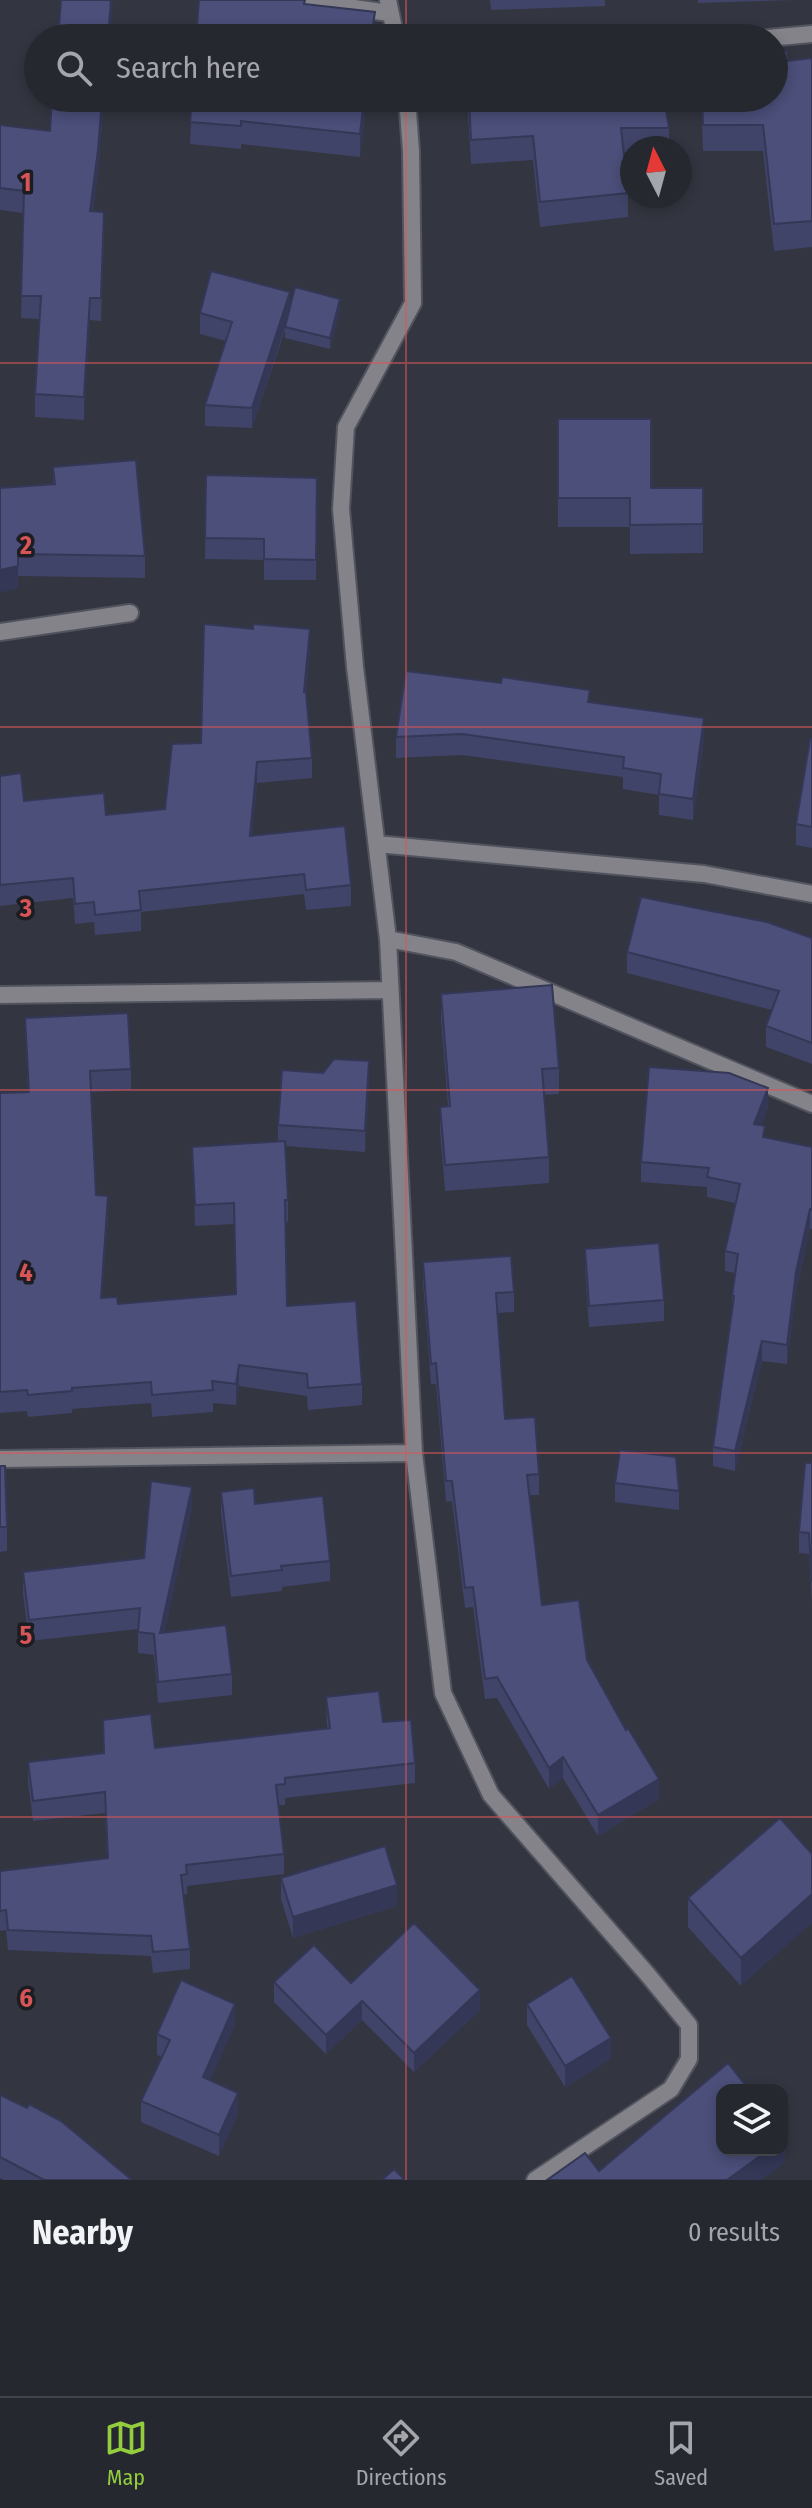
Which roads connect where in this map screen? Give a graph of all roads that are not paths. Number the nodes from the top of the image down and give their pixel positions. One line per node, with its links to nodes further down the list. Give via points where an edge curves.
1 (299, 0): 2 (street)
2 (388, 6)
3 (812, 34): 4 (street)
4 (788, 36)
5 (408, 112): 8 (street, via 413,303 346,427 341,509)
6 (130, 613): 7 (street)
7 (0, 632)
8 (377, 844): 9 (street, via 704,874); 10 (street)
9 (812, 894)
10 (388, 939): 11 (street); 13 (street, via 456,952)
11 (390, 990): 12 (street); 14 (street)
12 (0, 995)
13 (812, 1104)
14 (414, 1453): 15 (street); 16 (street, via 443,1693 491,1795 689,2025 689,2059 671,2089)
15 (0, 1459)
16 (535, 2180)

